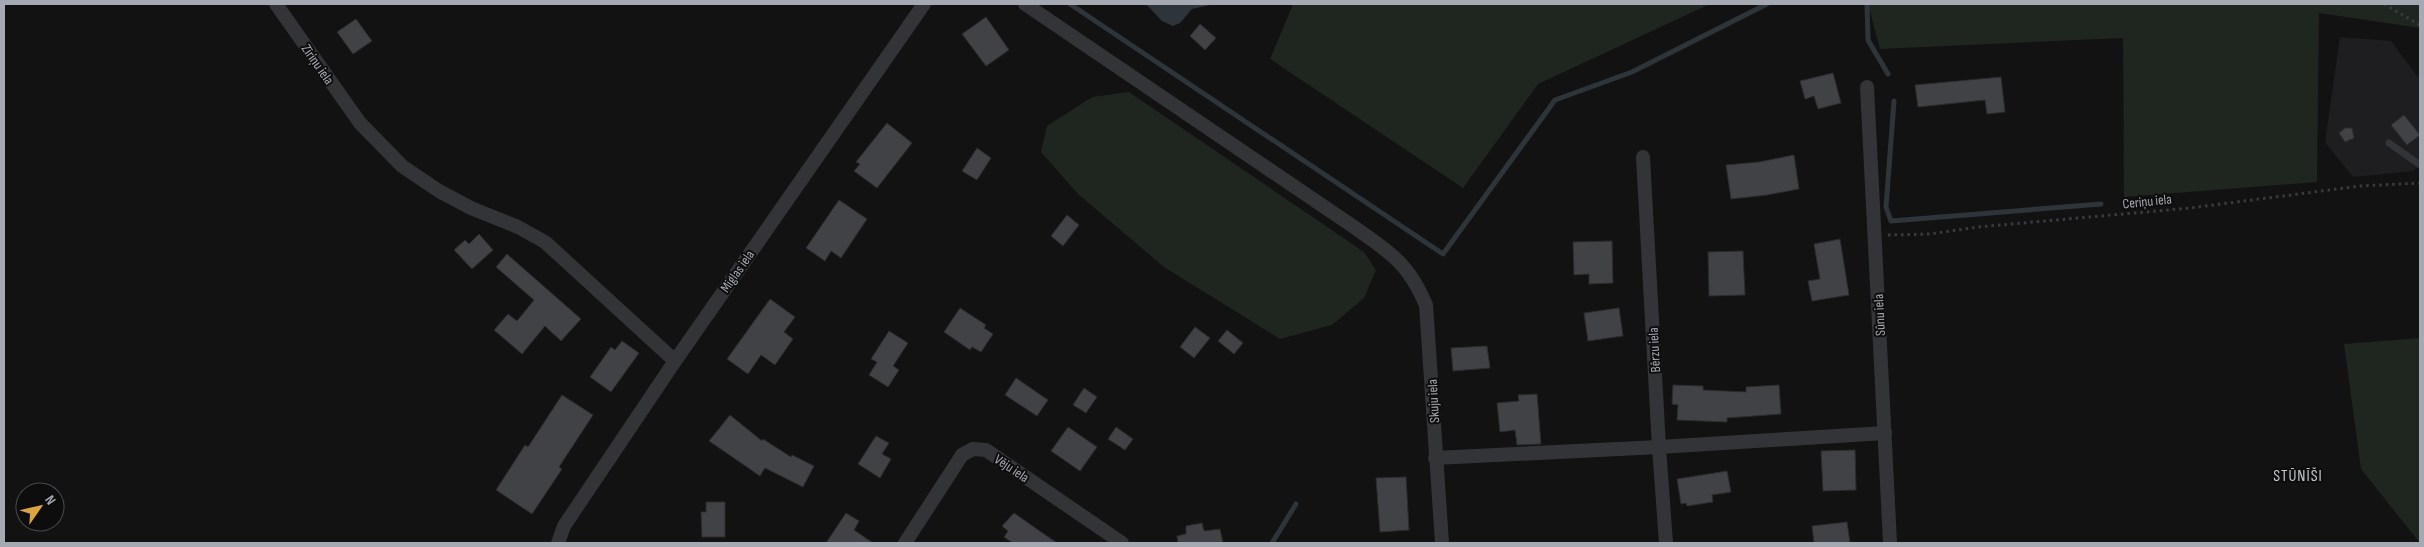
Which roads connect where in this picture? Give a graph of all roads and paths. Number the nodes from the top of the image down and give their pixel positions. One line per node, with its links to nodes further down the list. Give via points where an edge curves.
1 (276, 4): 12 (street, Zīriņu iela, via 360,123 402,166 439,191 544,242)
2 (924, 4): 12 (street, Miglas iela)
3 (1025, 4): 15 (street, Skuju iela, via 1354,227 1404,265 1426,305)
4 (2384, 4): 5 (path)
5 (2420, 25)
6 (1867, 87): 11 (street, Sūnu iela)
7 (2389, 143): 9 (lane)
8 (1643, 157): 14 (street, Bērzu iela)
9 (2420, 165)
10 (2420, 183): 11 (path, Ceriņu iela, via 2360,186 2190,208 1930,234)
11 (1874, 236): 13 (street, Sūnu iela)
12 (675, 361): 16 (street, Miglas iela, via 564,526)
13 (1885, 433): 14 (street); 21 (street, Sūnu iela)
14 (1659, 447): 15 (street); 20 (street, Bērzu iela)
15 (1435, 458): 19 (street, Skuju iela)
16 (558, 543)
17 (904, 543): 18 (street, Vēju iela, via 962,455 973,449 986,450)
18 (1122, 543)
19 (1442, 543)
20 (1666, 543)
21 (1890, 543)

